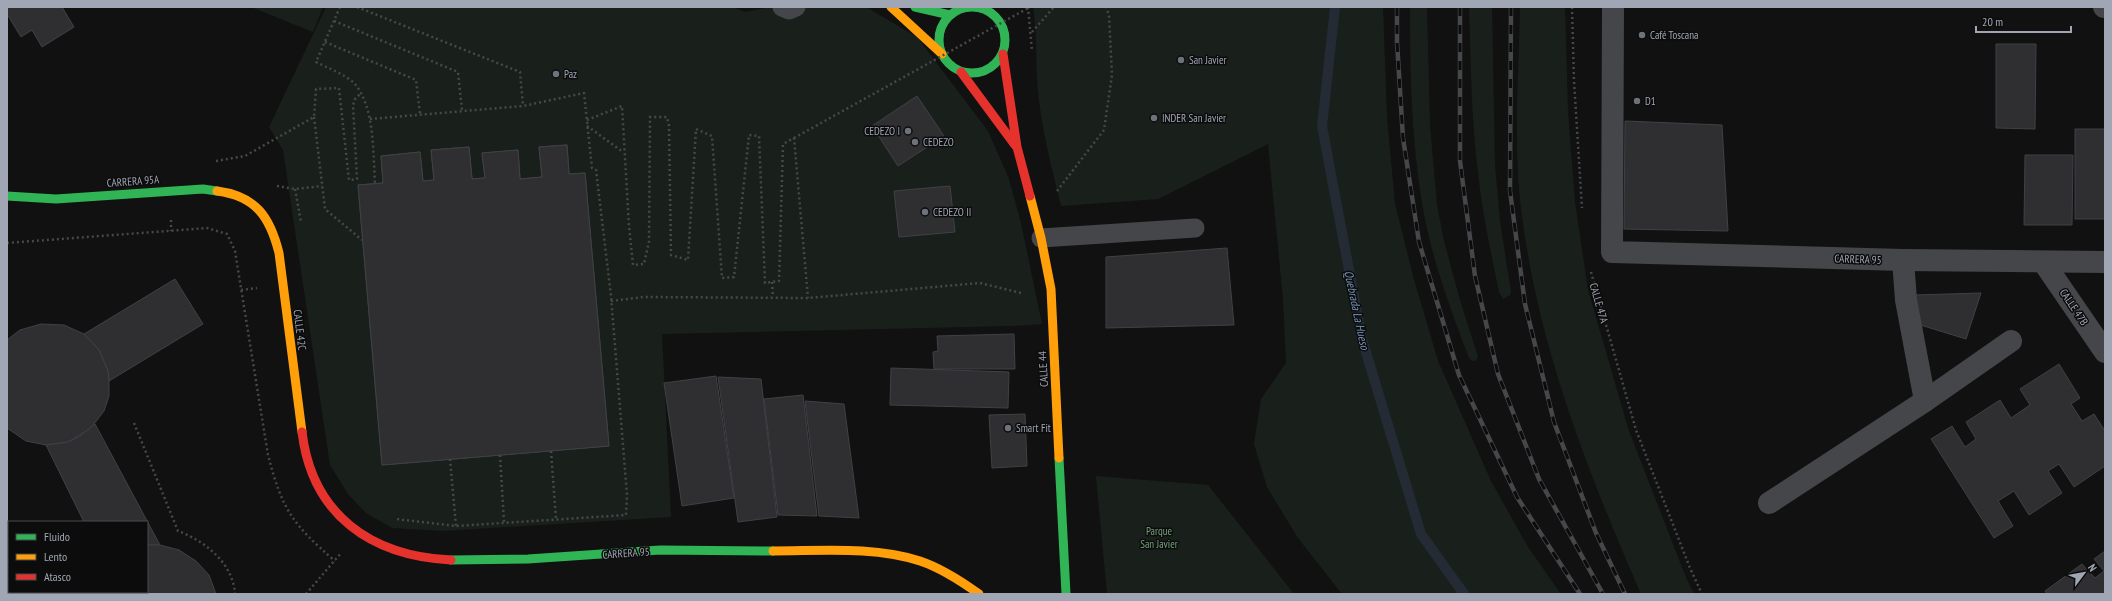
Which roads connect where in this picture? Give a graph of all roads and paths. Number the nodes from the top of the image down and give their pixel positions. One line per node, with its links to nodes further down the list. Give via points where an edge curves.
1 (340, 7): 15 (path)
2 (357, 7): 23 (path, via 520,72)
3 (782, 7): 4 (lane, via 789,10)
4 (796, 7)
5 (891, 7): 19 (street)
6 (915, 7): 14 (street)
7 (967, 7): 14 (street); 16 (street, via 990,12)
8 (999, 7): 16 (street)
9 (1030, 7): 30 (path, bridge)
10 (1054, 7): 17 (path)
11 (1106, 7): 38 (path, via 1109,15 1112,75 1104,130)
12 (1572, 7): 41 (path)
13 (1613, 7): 47 (street)
14 (950, 15): 19 (street, via 943,23 940,33)
15 (334, 21): 18 (path); 24 (path, via 458,72)
16 (1002, 26): 20 (street, via 1005,38)
17 (1032, 32)
18 (325, 42): 22 (path, via 316,62 344,76); 25 (path, via 416,80)
19 (942, 54): 21 (street, via 946,61)
20 (1003, 54): 21 (street, via 991,68 982,72); 31 (street, CALLE 44)
21 (961, 72): 31 (street, CALLE 44)
22 (361, 93): 26 (path, via 354,99 357,179 349,180 339,88 316,89); 27 (path)
23 (523, 106): 24 (path); 28 (path, via 584,93)
24 (462, 110): 25 (path)
25 (420, 114): 27 (path)
26 (314, 117): 33 (path, via 245,156); 36 (path)
27 (370, 119): 34 (path)
28 (587, 120): 29 (path); 32 (path, via 622,106)
29 (587, 126): 32 (path); 55 (path, via 592,168 596,170)
30 (794, 138): 51 (path, via 783,144 779,281); 54 (path)
31 (1017, 147): 44 (street, CALLE 44)
32 (624, 152): 51 (path, via 633,265 644,264 649,242 650,117 666,117 670,135 671,255 688,260 696,129 712,136 722,278 734,277 749,135 759,136 765,283)
33 (210, 162)
34 (375, 184)
35 (270, 185): 37 (path)
36 (322, 186): 37 (path); 45 (path, via 325,209)
37 (295, 189): 42 (path)
38 (1054, 194)
39 (7, 196): 40 (street, CARRERA 95A, via 56,199 154,191 220,190 235,193)
40 (257, 207): 63 (street, CALLE 42C, via 270,224 279,253)
41 (1583, 215)
42 (301, 226)
43 (1195, 228): 44 (lane)
44 (1041, 238): 74 (street, CALLE 44, via 1052,289)
45 (362, 240)
46 (7, 243): 70 (path, via 206,228 227,234 235,251 268,455 276,486 287,511 307,536)
47 (1612, 252): 48 (street, CARRERA 95); 75 (path, CALLE 47A, via 1590,268 1594,285 1636,430)
48 (1903, 260): 50 (street, CARRERA 95); 58 (street, via 1906,300)
49 (2105, 262): 50 (street, CARRERA 95)
50 (2044, 263): 57 (street, CALLE 47B)
51 (772, 282): 53 (path)
52 (1021, 293): 54 (path, via 980,283)
53 (773, 297): 54 (path); 55 (path, via 643,297)
54 (808, 298)
55 (611, 300): 66 (path, via 627,495 626,514)
56 (2011, 341): 58 (street)
57 (2105, 352)
58 (1925, 401): 64 (street)
59 (134, 423): 71 (path, via 178,530 197,538 214,551 226,568)
60 (551, 451): 66 (path)
61 (500, 455): 67 (path)
62 (450, 459): 68 (path)
63 (307, 461): 69 (street, CARRERA 95, via 324,496 343,520)
64 (1769, 503)
65 (395, 519): 68 (path)
66 (556, 519): 67 (path)
67 (504, 522): 68 (path)
68 (456, 526)
69 (358, 533): 70 (path); 73 (street, CARRERA 95, via 377,544 410,554 464,561 560,558 660,550 835,551 914,559 958,579)
70 (335, 561): 72 (path)
71 (235, 594)
72 (306, 594)
73 (979, 594)
74 (1066, 594)
75 (1702, 594)

